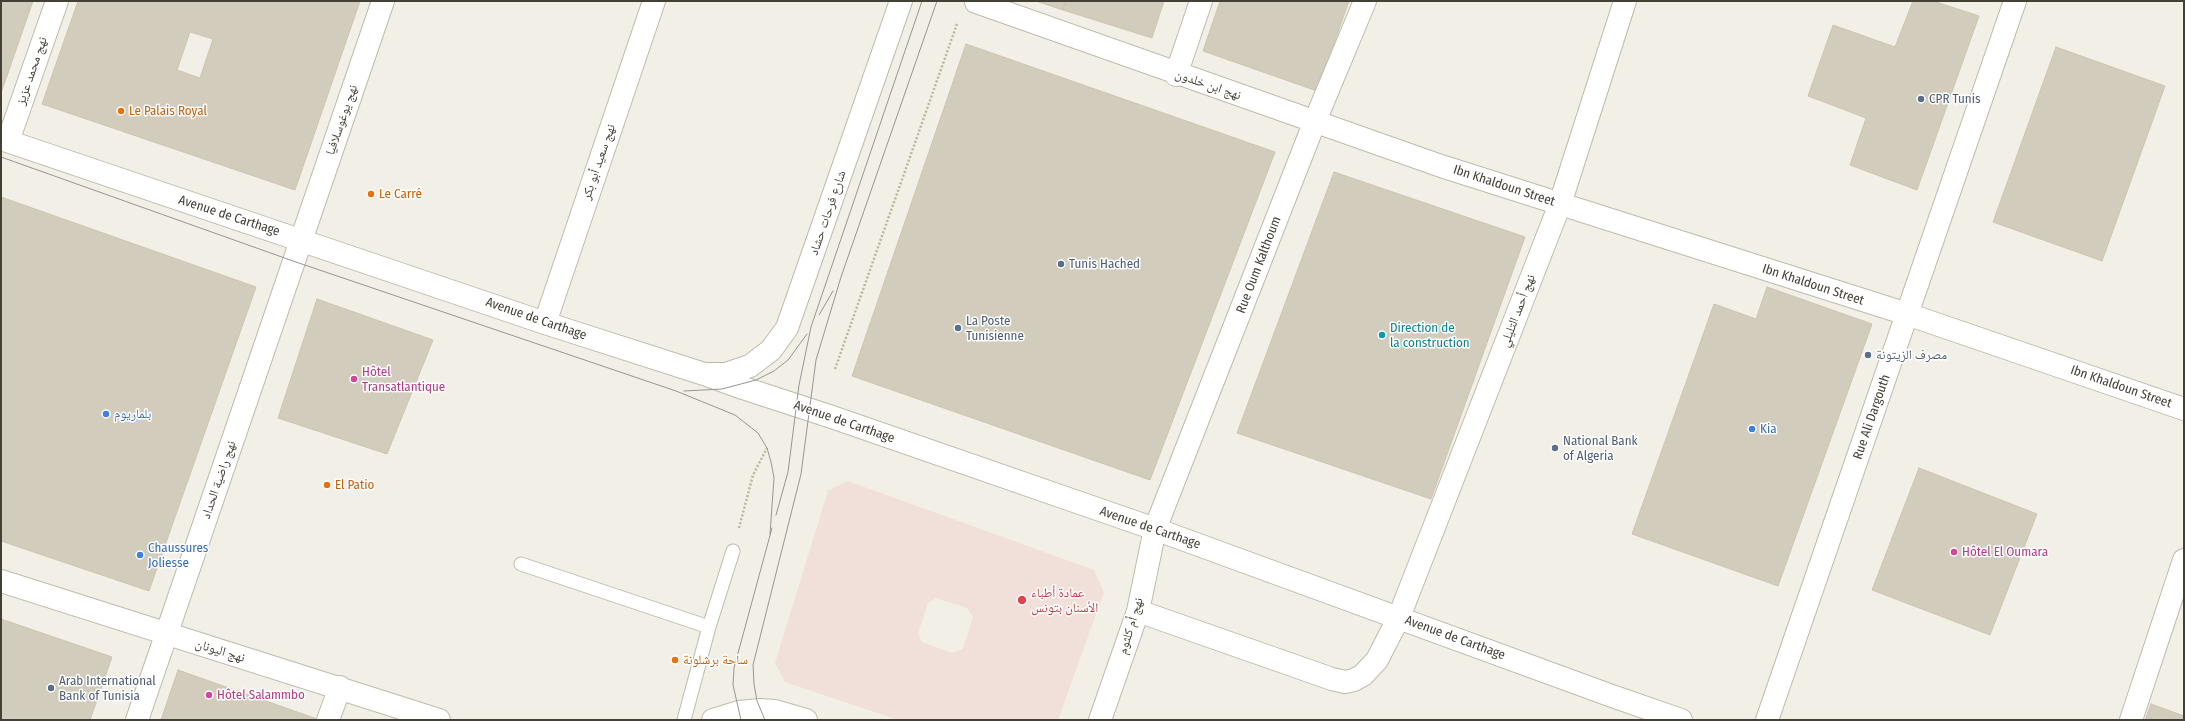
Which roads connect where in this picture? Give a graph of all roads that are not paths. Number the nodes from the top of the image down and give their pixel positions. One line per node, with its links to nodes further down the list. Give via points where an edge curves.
1 (56, 1): 12 (street, نهج محمد عزيز)
2 (383, 1): 15 (street, نهج يوغوسلافيا)
3 (654, 1): 17 (street, نهج سعيد أبو بكر)
4 (901, 1): 18 (street, شارع فرحات حشاد, via 787,328 771,350 750,366 726,374)
5 (1201, 1): 10 (street)
6 (1366, 1): 11 (street, Rue Oum Kalthoum)
7 (1625, 1): 14 (street, نهج أحمد التليلي)
8 (2015, 1): 16 (street, Rue Ali Dargouth)
9 (976, 2): 10 (street, نهج ابن خلدون)
10 (1176, 74): 11 (street, نهج ابن خلدون)
11 (1316, 121): 13 (street, نهج ابن خلدون); 20 (street, Rue Oum Kalthoum)
12 (5, 140): 15 (street, Avenue de Carthage)
13 (1441, 166): 14 (street, Ibn Khaldoun Street)
14 (1560, 204): 16 (street, Ibn Khaldoun Street); 26 (street, نهج أحمد التليلي)
15 (301, 239): 17 (street, Avenue de Carthage); 28 (street, نهج راضية الحداد)
16 (1907, 314): 19 (street, Ibn Khaldoun Street); 39 (street, Rue Ali Dargouth)
17 (544, 323): 18 (street, Avenue de Carthage)
18 (704, 374): 20 (street, Avenue de Carthage)
19 (2184, 409)
20 (1155, 530): 25 (street, نهج أم كلثوم); 26 (street, Avenue de Carthage)
21 (733, 551): 27 (lane)
22 (2184, 560): 40 (street)
23 (521, 564): 27 (lane)
24 (1, 581): 28 (street, نهج اليونان)
25 (1138, 611): 26 (street, نهج أحمد التليلي, via 1345,682 1363,675 1377,660); 37 (street, نهج أم كلثوم)
26 (1399, 617): 38 (street, Avenue de Carthage)
27 (709, 627): 35 (lane)
28 (167, 635): 29 (street, نهج اليونان); 32 (street, نهج راضية الحداد)
29 (340, 687): 33 (street); 34 (street, نهج اليونان)
30 (778, 716): 31 (street, via 755,710); 36 (street)
31 (723, 718)
32 (137, 720)
33 (328, 720)
34 (439, 720)
35 (684, 720)
36 (806, 720)
37 (1100, 720)
38 (1681, 720)
39 (1767, 720)
40 (2130, 720)

